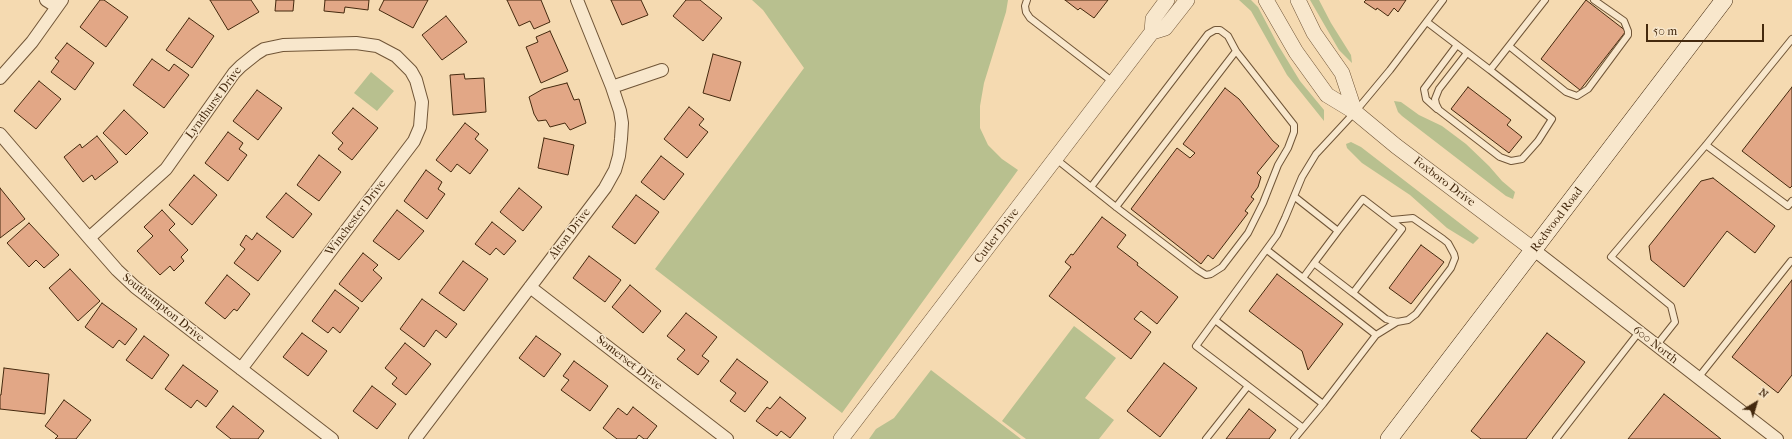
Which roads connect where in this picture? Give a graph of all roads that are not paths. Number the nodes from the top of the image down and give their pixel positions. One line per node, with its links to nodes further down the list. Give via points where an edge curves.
1 (46, 0): 12 (street)
2 (577, 0): 25 (street, Alton Drive)
3 (1027, 0): 24 (lane, via 1025,6 1030,18)
4 (1167, 0): 14 (street, Cutler Drive, via 1153,19)
5 (1187, 0): 14 (street, Cutler Drive, via 1165,28)
6 (1266, 0): 27 (street, Foxboro Drive, via 1320,87 1327,95)
7 (1298, 0): 27 (street, via 1314,33 1342,73)
8 (1443, 0): 13 (lane)
9 (1545, 0): 17 (lane)
10 (1594, 0): 17 (lane, via 1624,21 1628,35 1588,88 1577,96 1566,92)
11 (1724, 0): 39 (main road, Redwood Road)
12 (60, 4): 23 (street, via 32,42)
13 (1427, 22): 16 (lane); 27 (lane)
14 (1152, 32): 24 (street, Cutler Drive)
15 (1792, 39): 29 (lane)
16 (1457, 45): 19 (lane); 26 (lane, via 1424,89 1426,99)
17 (1509, 46): 22 (lane)
18 (1236, 51): 31 (lane, via 1228,36 1220,30 1208,34); 34 (lane); 34 (lane, via 1294,125 1294,132 1248,232 1222,267 1206,275)
19 (1467, 53): 22 (lane); 26 (lane, via 1436,95)
20 (396, 56): 37 (street, Lyndhurst Drive, via 377,46 356,43 283,45 256,54 234,73 166,169); 50 (street, Winchester Drive, via 411,71 422,102 420,127 414,141)
21 (662, 70): 25 (street)
22 (1490, 70): 26 (lane, via 1552,119 1522,159 1511,161 1500,157)
23 (0, 78)
24 (1114, 82): 30 (street, Cutler Drive)
25 (612, 87): 43 (street, Alton Drive, via 622,123 619,156 611,179)
26 (1439, 110)
27 (1355, 112): 32 (lane, via 1316,154 1302,177); 39 (street, Foxboro Drive)
28 (0, 134): 37 (street, Southampton Drive)
29 (1706, 146): 33 (lane, via 1788,206); 49 (lane, via 1611,257 1671,306 1675,322)
30 (1056, 159): 31 (lane); 58 (street, Cutler Drive)
31 (1091, 187): 34 (lane)
32 (1295, 197): 36 (lane); 38 (lane)
33 (1792, 201)
34 (1116, 207)
35 (1392, 220): 36 (lane, via 1363,199); 44 (lane, via 1402,228); 46 (lane, via 1413,218 1418,221 1448,243 1454,258 1447,275 1416,314 1408,320)
36 (1338, 231): 41 (lane)
37 (89, 238): 50 (street, Southampton Drive, via 135,287)
38 (1267, 250): 42 (lane); 45 (lane)
39 (1534, 250): 47 (street, 600 North); 61 (main road, Redwood Road)
40 (1791, 260): 51 (lane)
41 (1314, 263): 42 (lane); 44 (lane)
42 (1303, 278): 48 (lane)
43 (530, 287): 56 (street, Alton Drive); 57 (street, Somerset Drive)
44 (1353, 293): 46 (lane, via 1386,319)
45 (1215, 320): 52 (lane, via 1196,346); 53 (lane)
46 (1397, 322): 48 (lane)
47 (1639, 332): 49 (street, 600 North); 62 (lane)
48 (1376, 335): 53 (lane)
49 (1656, 346): 51 (street, 600 North)
50 (240, 369): 55 (street, Southampton Drive)
51 (1698, 378): 63 (street, 600 North)
52 (1248, 386): 54 (lane); 59 (lane)
53 (1324, 404): 54 (lane)
54 (1303, 428): 60 (lane)
55 (332, 439)
56 (415, 439)
57 (727, 439)
58 (842, 439)
59 (1206, 439)
60 (1294, 439)
61 (1389, 439)
62 (1556, 439)
63 (1777, 439)

